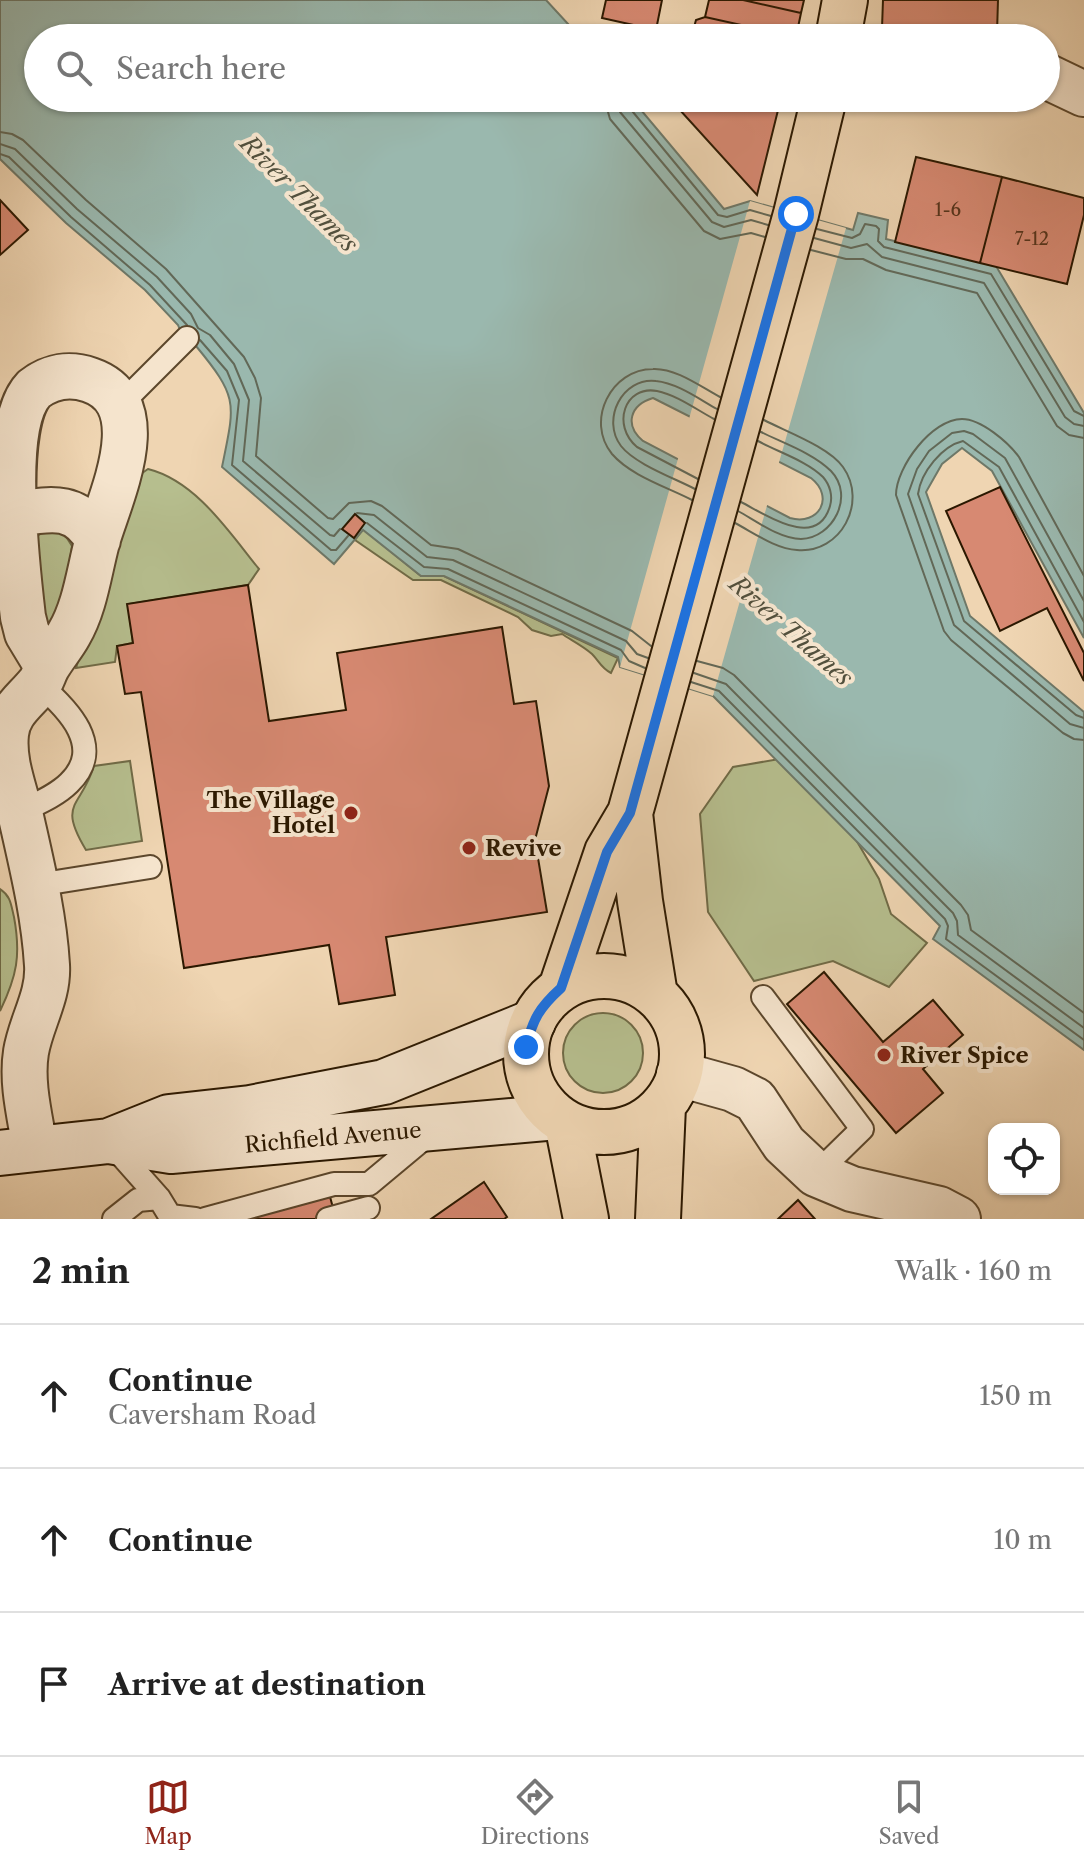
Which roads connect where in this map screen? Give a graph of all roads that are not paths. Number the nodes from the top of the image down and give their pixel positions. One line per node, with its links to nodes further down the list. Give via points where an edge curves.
1 (845, 0): 2 (main road)
2 (841, 24)
3 (1060, 83): 4 (street)
4 (1084, 94)
5 (821, 112): 12 (main road)
6 (187, 338): 7 (lane)
7 (119, 406): 8 (street, via 95,381 78,376 61,376 30,392 20,406 10,446); 9 (street, via 125,422 121,469)
8 (6, 516): 9 (street, via 67,511 90,527); 10 (street, via 25,625)
9 (98, 540): 10 (street, via 70,633)
10 (43, 675): 11 (street, via 8,719 7,767); 11 (lane, via 78,725 84,745 82,766 69,784)
11 (20, 812): 14 (street)
12 (630, 813): 15 (main road, via 607,852); 16 (main road)
13 (150, 867): 14 (lane)
14 (37, 885): 23 (street, via 48,983 26,1054 28,1104)
15 (561, 988): 16 (main road, via 602,976 628,979); 18 (main road)
16 (655, 995): 19 (main road, via 680,1036)
17 (763, 997): 24 (lane, via 862,1129)
18 (533, 1022): 20 (main road, via 526,1047 528,1073 538,1095); 22 (street, Richfield Avenue, via 384,1082 250,1108 169,1117)
19 (671, 1090): 20 (main road, via 635,1125 614,1131); 24 (street, via 725,1086 755,1100 784,1144); 34 (main road)
20 (562, 1120): 21 (street, Richfield Avenue); 33 (main road)
21 (436, 1128): 22 (street, Richfield Avenue, via 171,1151); 25 (lane)
22 (109, 1141): 23 (street, Richfield Avenue); 26 (lane)
23 (18, 1150)
24 (816, 1174): 35 (street)
25 (369, 1184): 27 (lane); 28 (lane, via 334,1184)
26 (159, 1198): 29 (lane, via 138,1200); 30 (lane, via 170,1216)
27 (368, 1214): 32 (lane)
28 (235, 1215): 31 (lane)
29 (114, 1219)
30 (195, 1219)
31 (205, 1219)
32 (328, 1219)
33 (586, 1219)
34 (658, 1219)
35 (958, 1219)

